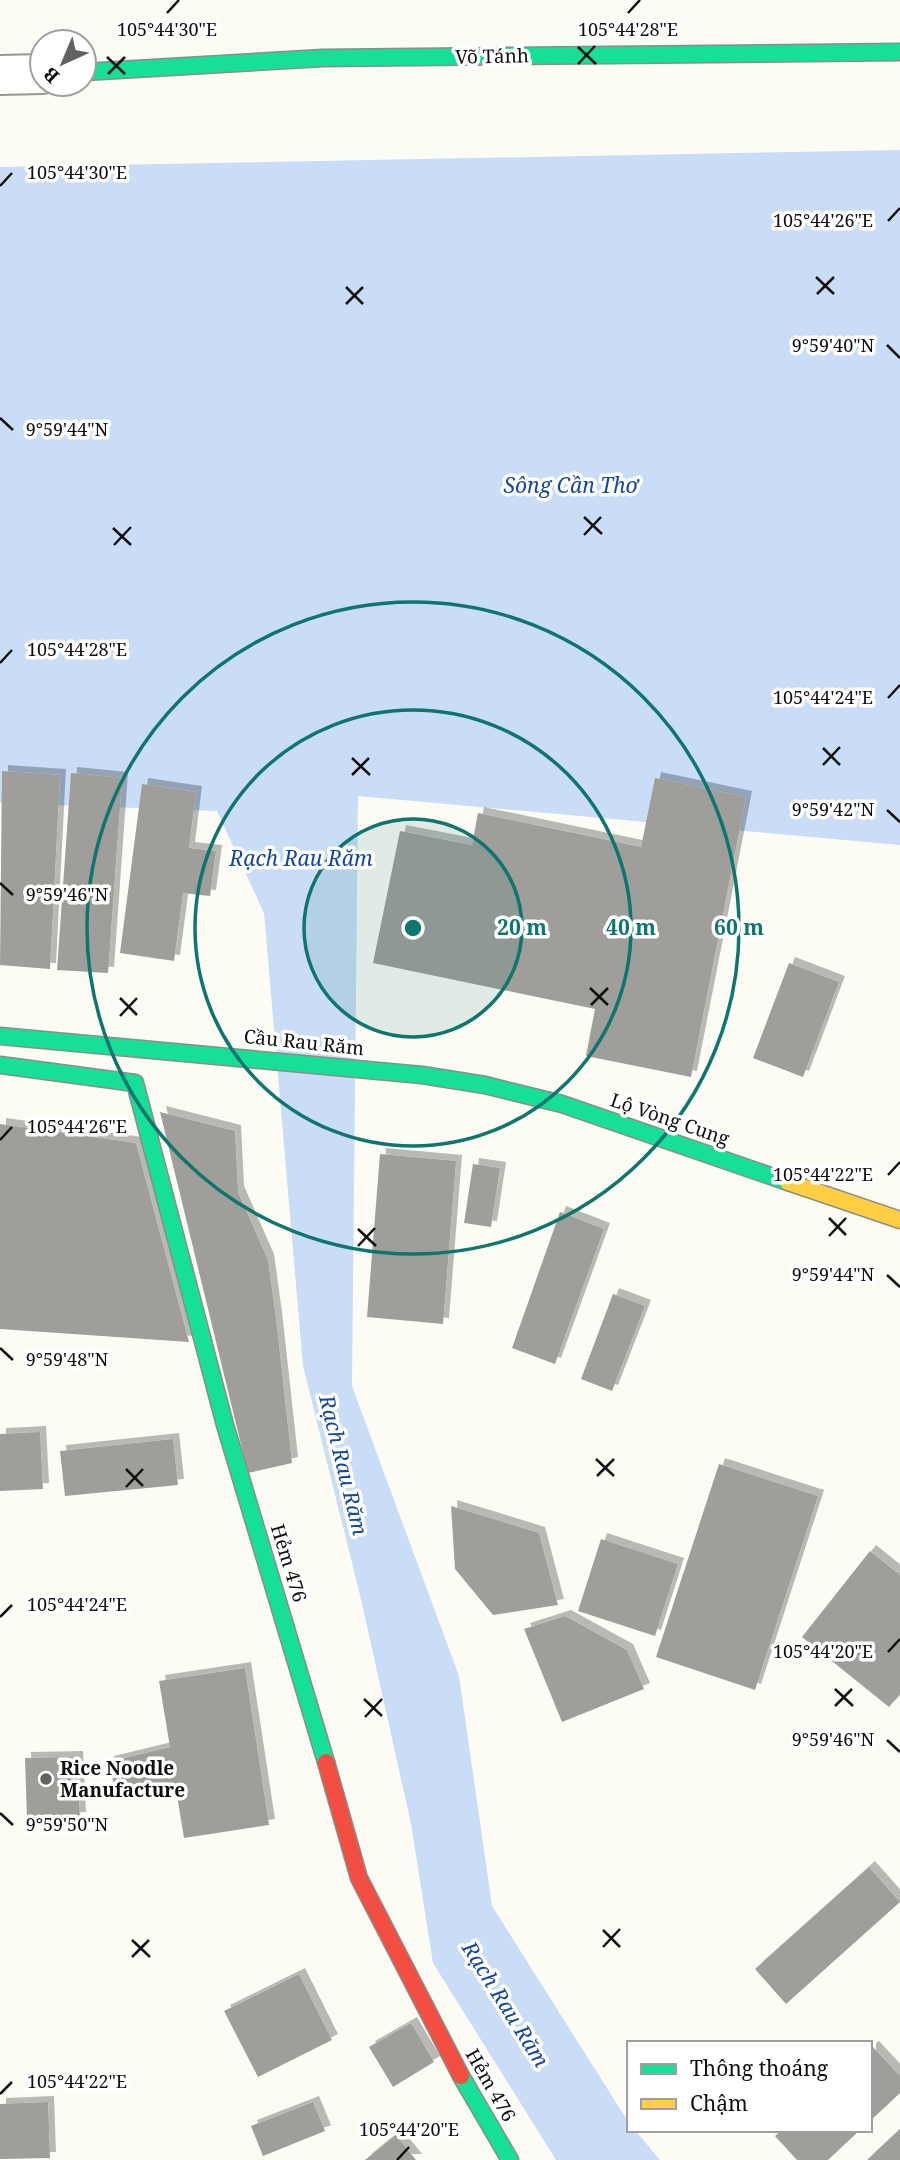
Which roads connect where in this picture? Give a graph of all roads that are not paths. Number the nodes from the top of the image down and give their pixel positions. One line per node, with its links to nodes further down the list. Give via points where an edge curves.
1 (900, 52): 2 (street, Võ Tánh, via 323,58)
2 (98, 71)
3 (28, 74): 4 (street)
4 (0, 75)
5 (0, 1036): 7 (street, Cầu Rau Răm)
6 (0, 1065): 9 (street, Hẻm 476, via 135,1083 225,1425 359,1878 451,2058)
7 (422, 1075): 8 (street, Lộ Vòng Cung, via 562,1104)
8 (900, 1220)
9 (510, 2160)

